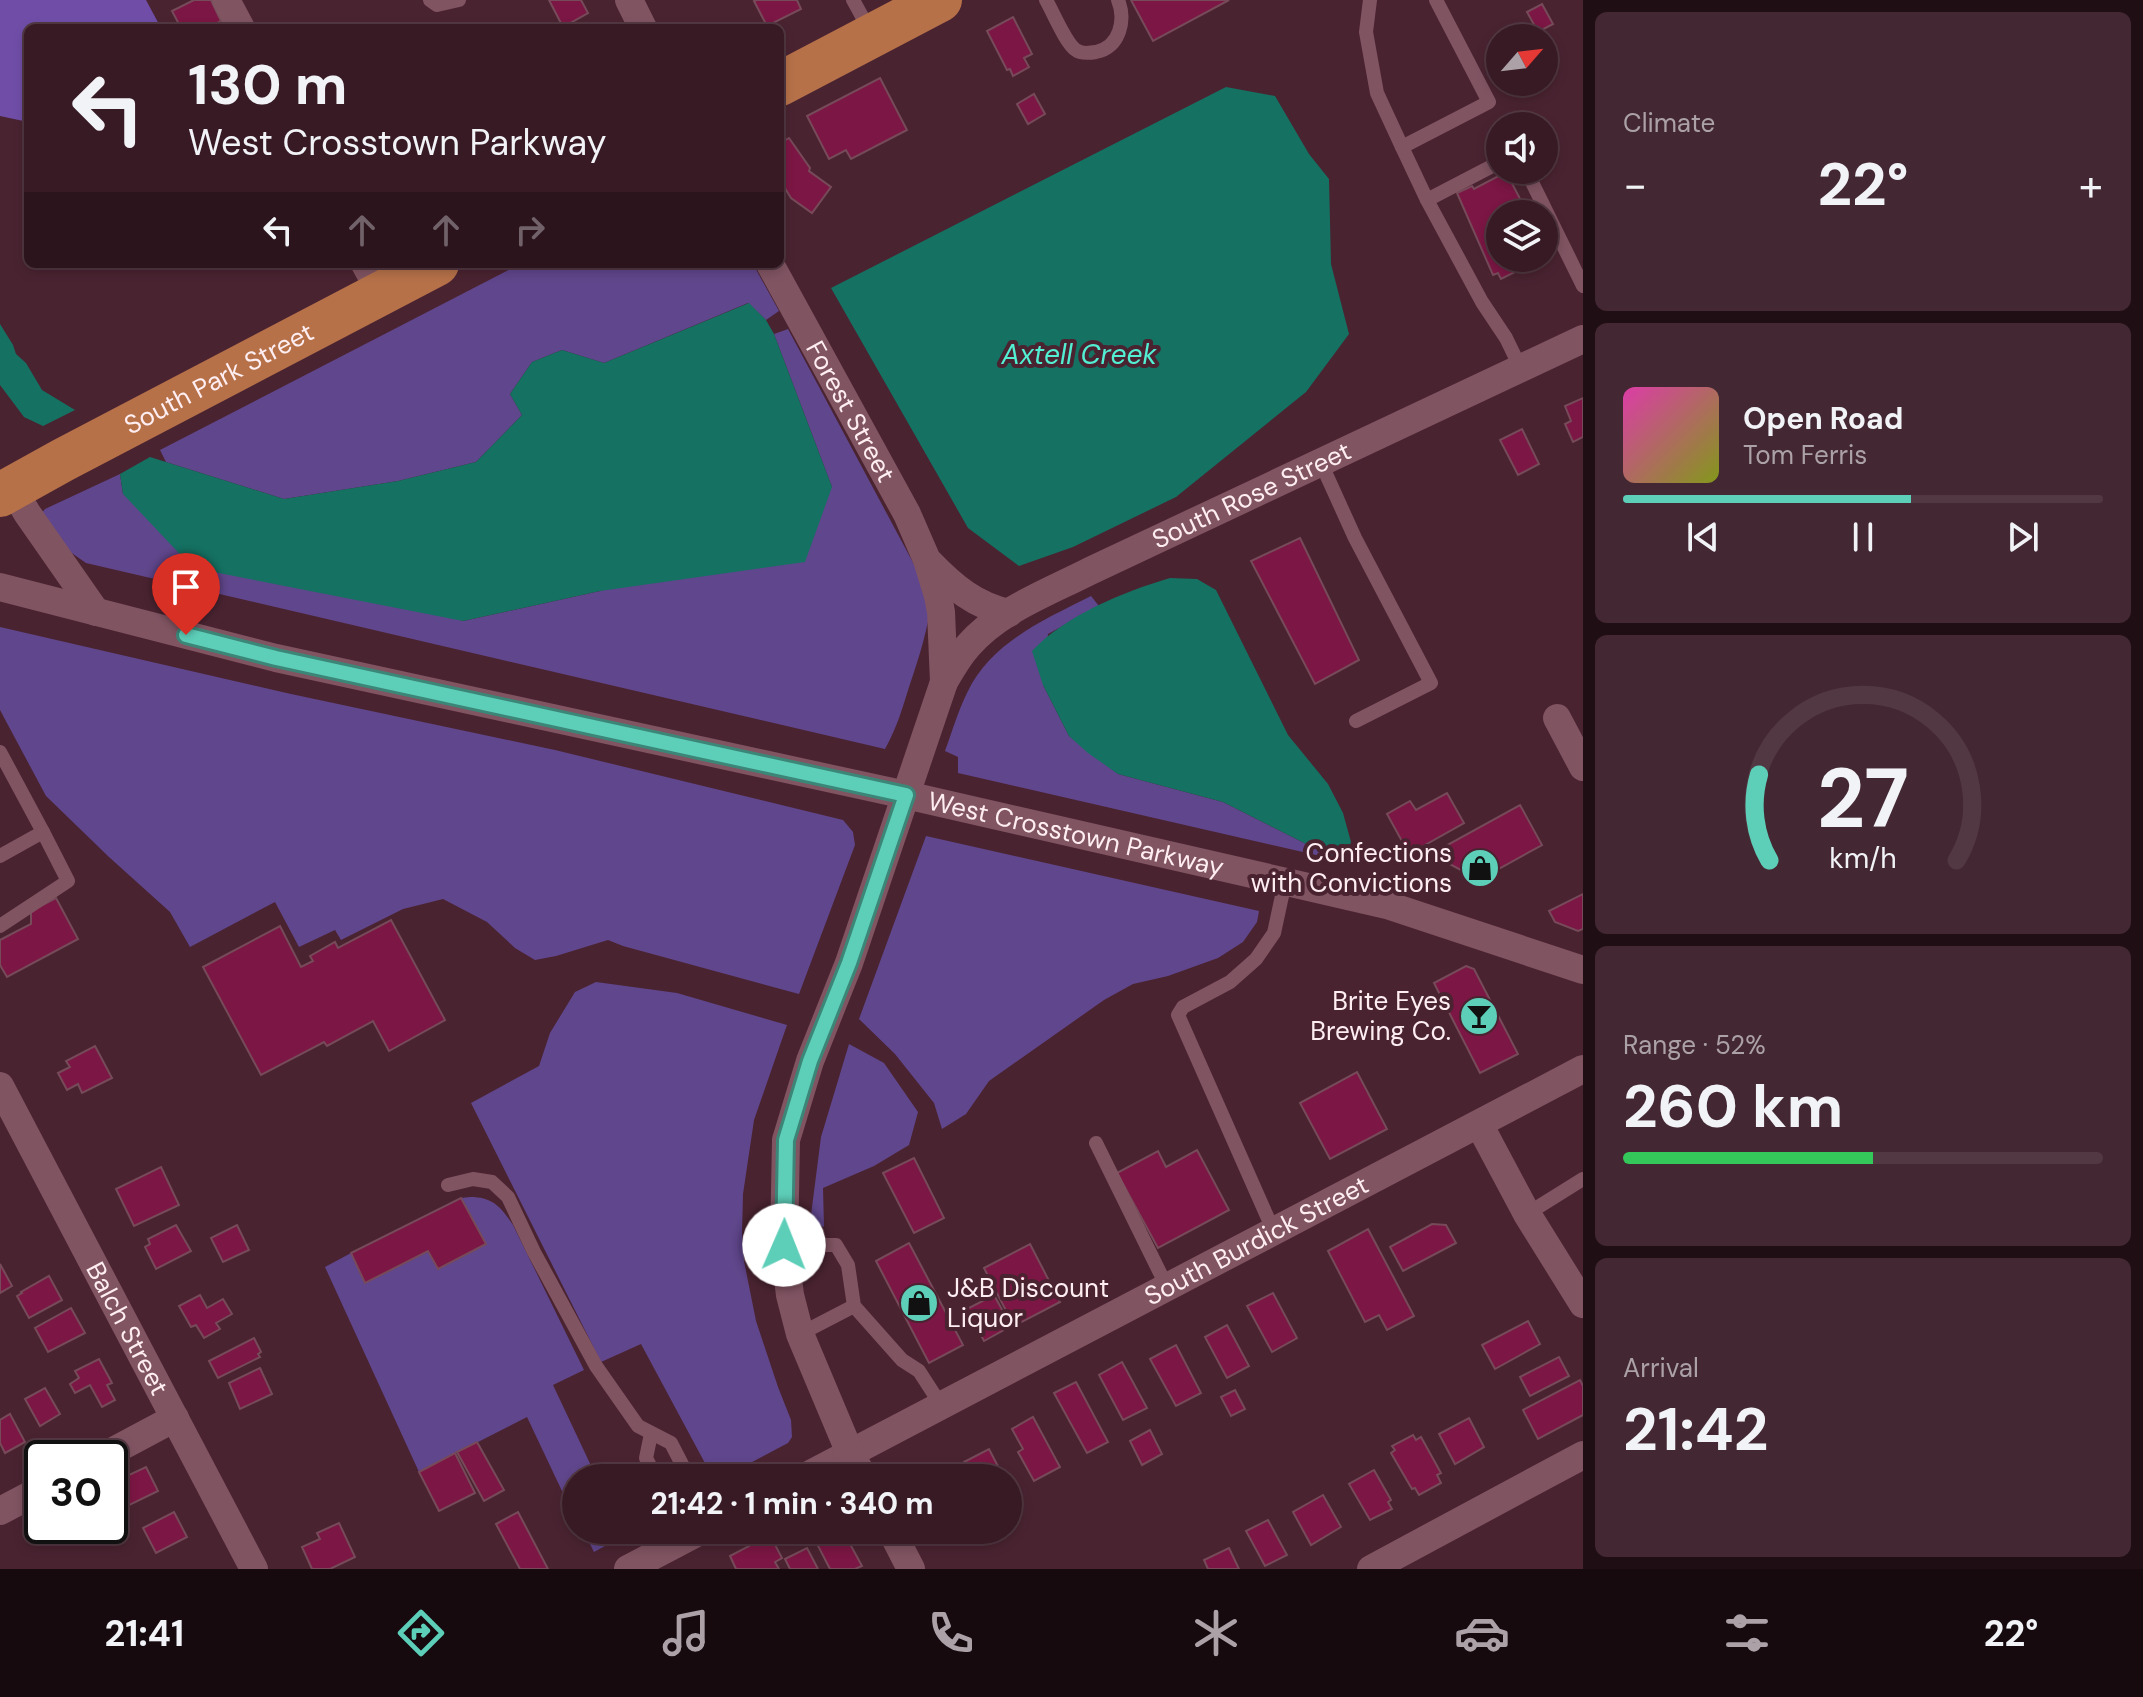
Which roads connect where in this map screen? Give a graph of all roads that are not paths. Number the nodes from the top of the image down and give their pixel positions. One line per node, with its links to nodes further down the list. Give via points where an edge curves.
1 (226, 0): 11 (street)
2 (430, 0): 3 (lane, via 437,5)
3 (459, 0)
4 (629, 0): 12 (street)
5 (940, 0): 10 (main road)
6 (1046, 0): 7 (lane, via 1076,50 1086,53 1101,51 1119,33)
7 (1118, 0)
8 (1370, 0): 14 (lane, via 1366,32 1377,93)
9 (1436, 0): 14 (lane, via 1489,102)
10 (863, 18): 13 (main road)
11 (239, 24)
12 (641, 24)
13 (784, 81)
14 (1402, 147): 17 (lane)
15 (1486, 169): 17 (lane)
16 (1533, 184): 21 (lane)
17 (1427, 200): 23 (lane)
18 (420, 268): 20 (main road, South Park Street)
19 (772, 268): 26 (street, Forest Street)
20 (373, 279): 25 (main road, South Park Street, via 63,460)
21 (1583, 286)
22 (1583, 339): 23 (street, South Rose Street)
23 (1521, 369): 24 (street, South Rose Street)
24 (1321, 463): 29 (street, South Rose Street); 32 (lane, via 1431,683)
25 (6, 487): 28 (street)
26 (927, 560): 29 (street, Forest Street, via 964,595); 30 (street, Forest Street, via 941,612)
27 (0, 587): 28 (street, West Crosstown Parkway)
28 (96, 612): 36 (street, West Crosstown Parkway, via 276,658)
29 (1009, 613): 30 (street, South Rose Street, via 968,646)
30 (944, 682): 36 (street)
31 (1557, 718): 34 (street)
32 (1356, 721)
33 (0, 752): 35 (lane)
34 (1583, 767)
35 (6, 777): 37 (lane)
36 (906, 795): 39 (street, West Crosstown Parkway); 50 (street, via 786,1140)
37 (43, 832): 38 (lane); 40 (lane, via 68,881)
38 (0, 856)
39 (1285, 882): 41 (street, West Crosstown Parkway, via 1387,905); 49 (lane, via 1274,933 1256,959 1178,1015)
40 (0, 926)
41 (1583, 970)
42 (1583, 1069): 44 (street, South Burdick Street)
43 (2, 1096): 56 (street, Balch Street)
44 (1479, 1124): 48 (street); 49 (street, South Burdick Street)
45 (1096, 1143): 51 (lane)
46 (1583, 1179): 48 (lane)
47 (448, 1185): 57 (lane, via 473,1179 492,1182 508,1197 596,1366 638,1426)
48 (1527, 1214): 52 (street)
49 (1274, 1232): 51 (street, South Burdick Street)
50 (784, 1245): 53 (lane, via 836,1245 848,1265); 54 (street)
51 (1167, 1287): 55 (street, South Burdick Street)
52 (1583, 1304)
53 (854, 1306): 54 (lane); 55 (lane, via 902,1360 919,1371)
54 (800, 1334): 59 (street)
55 (941, 1405): 59 (street, South Burdick Street)
56 (175, 1418): 58 (street); 69 (street, Balch Street)
57 (651, 1434): 61 (lane); 62 (lane, via 671,1443)
58 (128, 1443)
59 (850, 1453): 63 (street, South Burdick Street); 64 (street)
60 (1583, 1455): 72 (street)
61 (649, 1464)
62 (682, 1464)
63 (829, 1464)
64 (856, 1464)
65 (24, 1498): 66 (street)
66 (0, 1511)
67 (674, 1544): 70 (street)
68 (898, 1544): 71 (street)
69 (254, 1569)
70 (628, 1569)
71 (911, 1569)
72 (1371, 1569)

